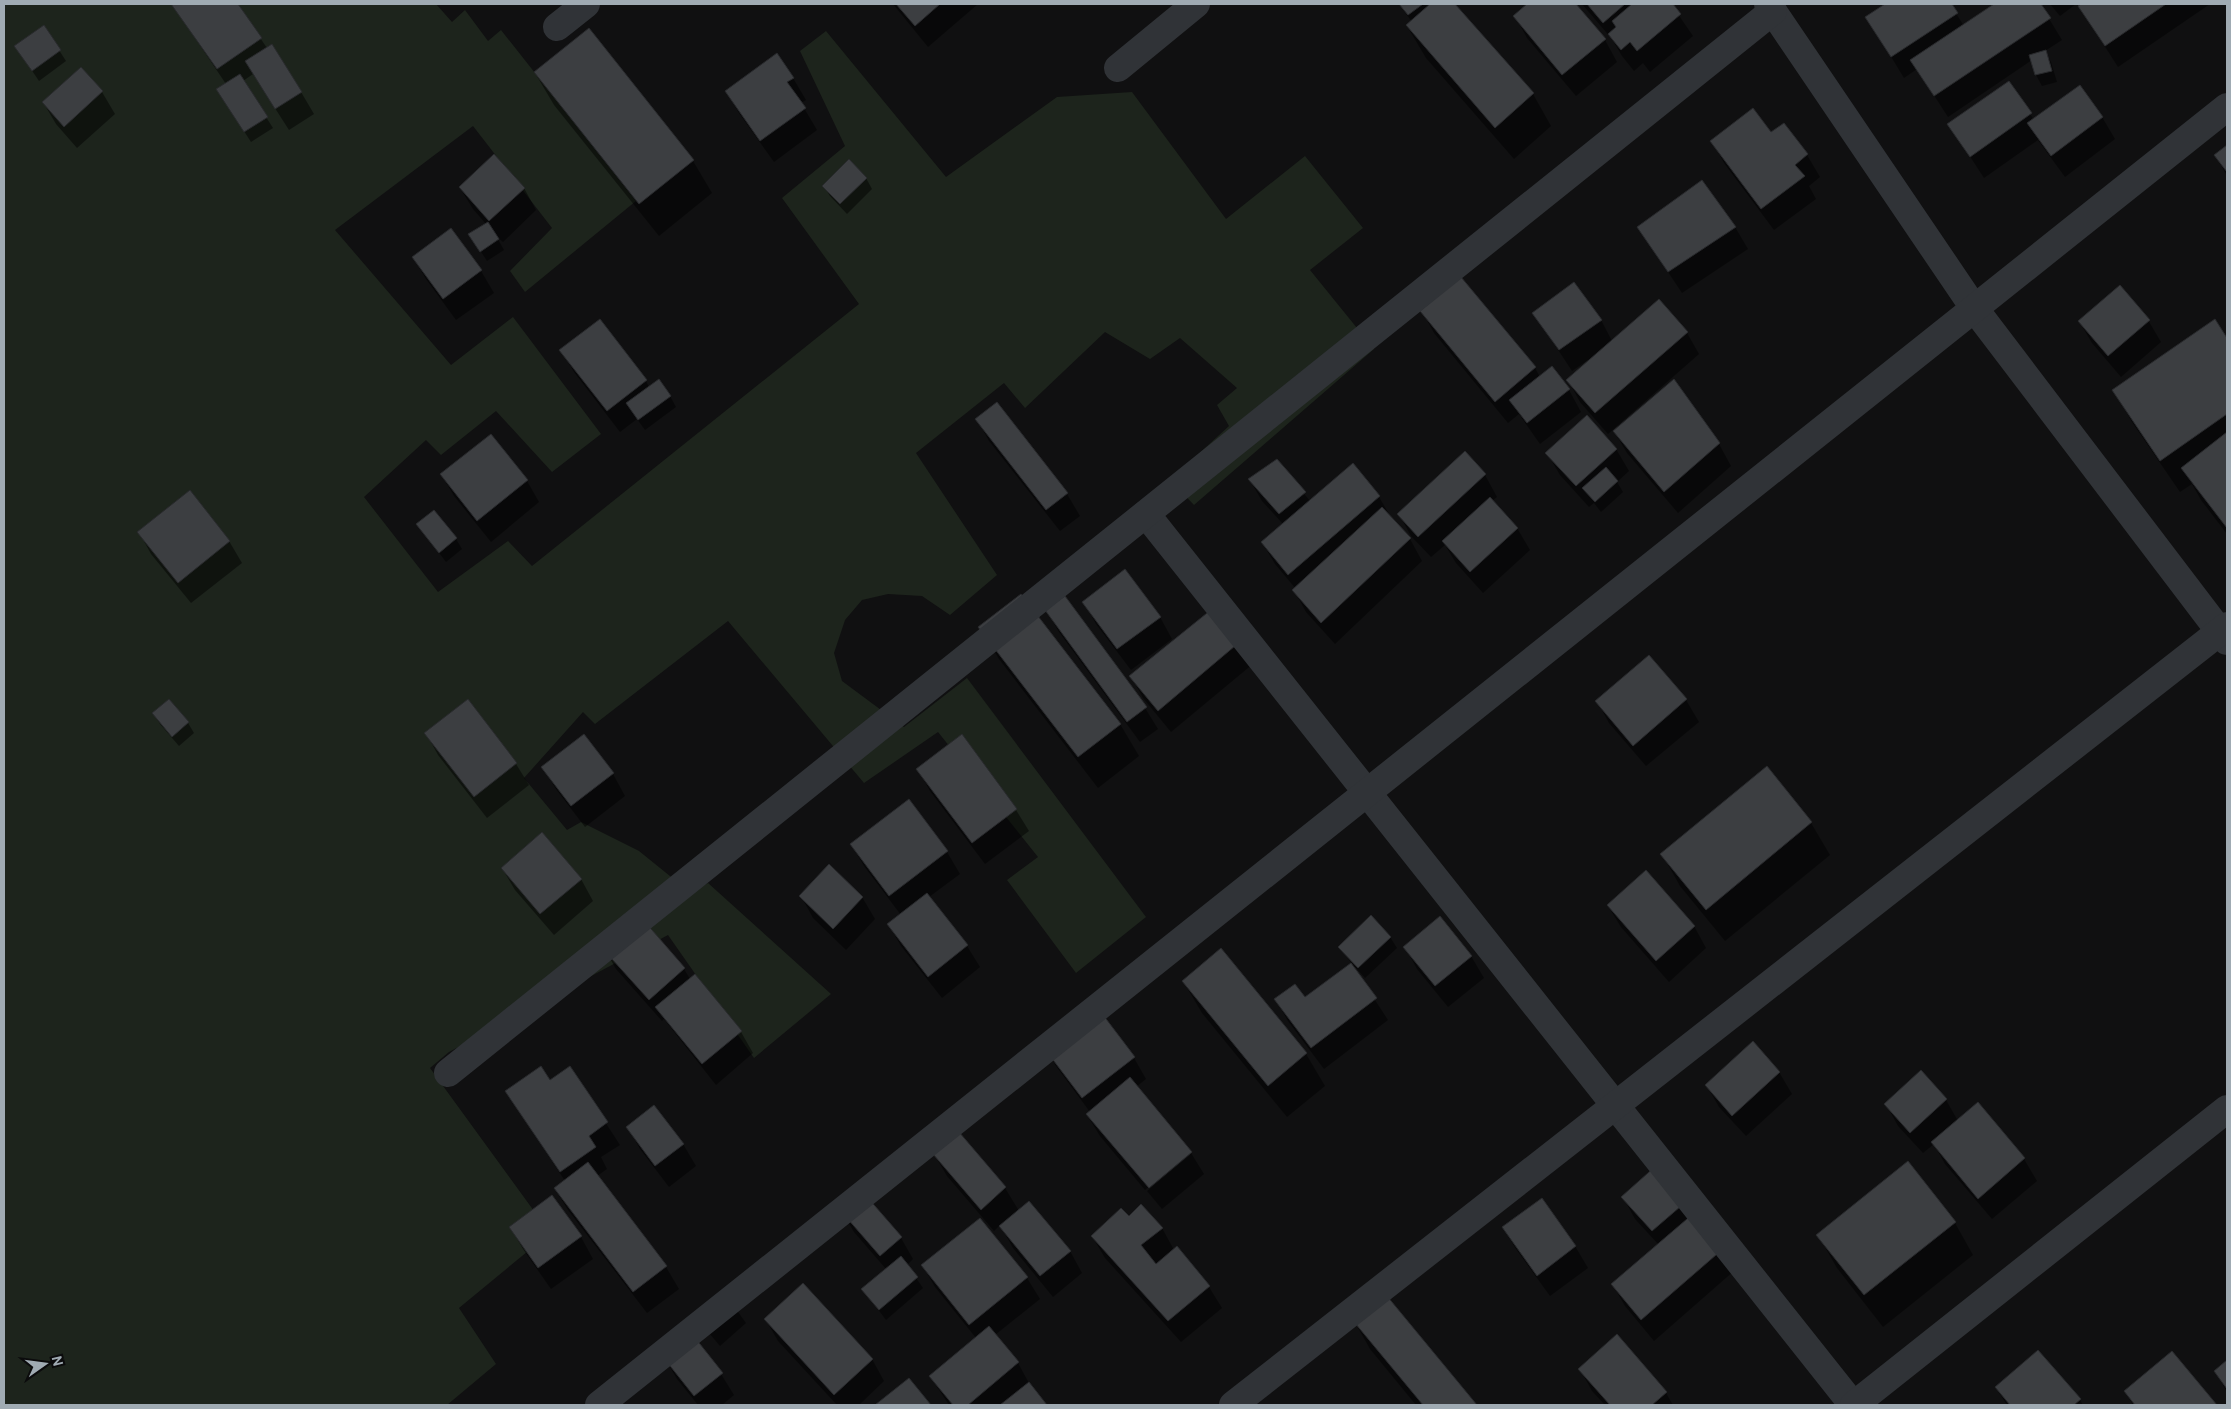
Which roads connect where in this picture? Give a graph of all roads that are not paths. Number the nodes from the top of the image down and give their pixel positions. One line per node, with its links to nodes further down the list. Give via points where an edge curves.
1 (586, 4): 4 (street)
2 (1196, 4): 5 (street)
3 (1771, 7): 7 (street); 8 (street)
4 (557, 27)
5 (1118, 68)
6 (2227, 107): 7 (street)
7 (1974, 308): 9 (street); 10 (street)
8 (1146, 514): 10 (street); 11 (street)
9 (2225, 632): 12 (street)
10 (1367, 793): 12 (street); 14 (street)
11 (448, 1073)
12 (1615, 1106): 15 (street); 16 (street)
13 (2227, 1109): 16 (street)
14 (599, 1405)
15 (1233, 1405)
16 (1854, 1405)

